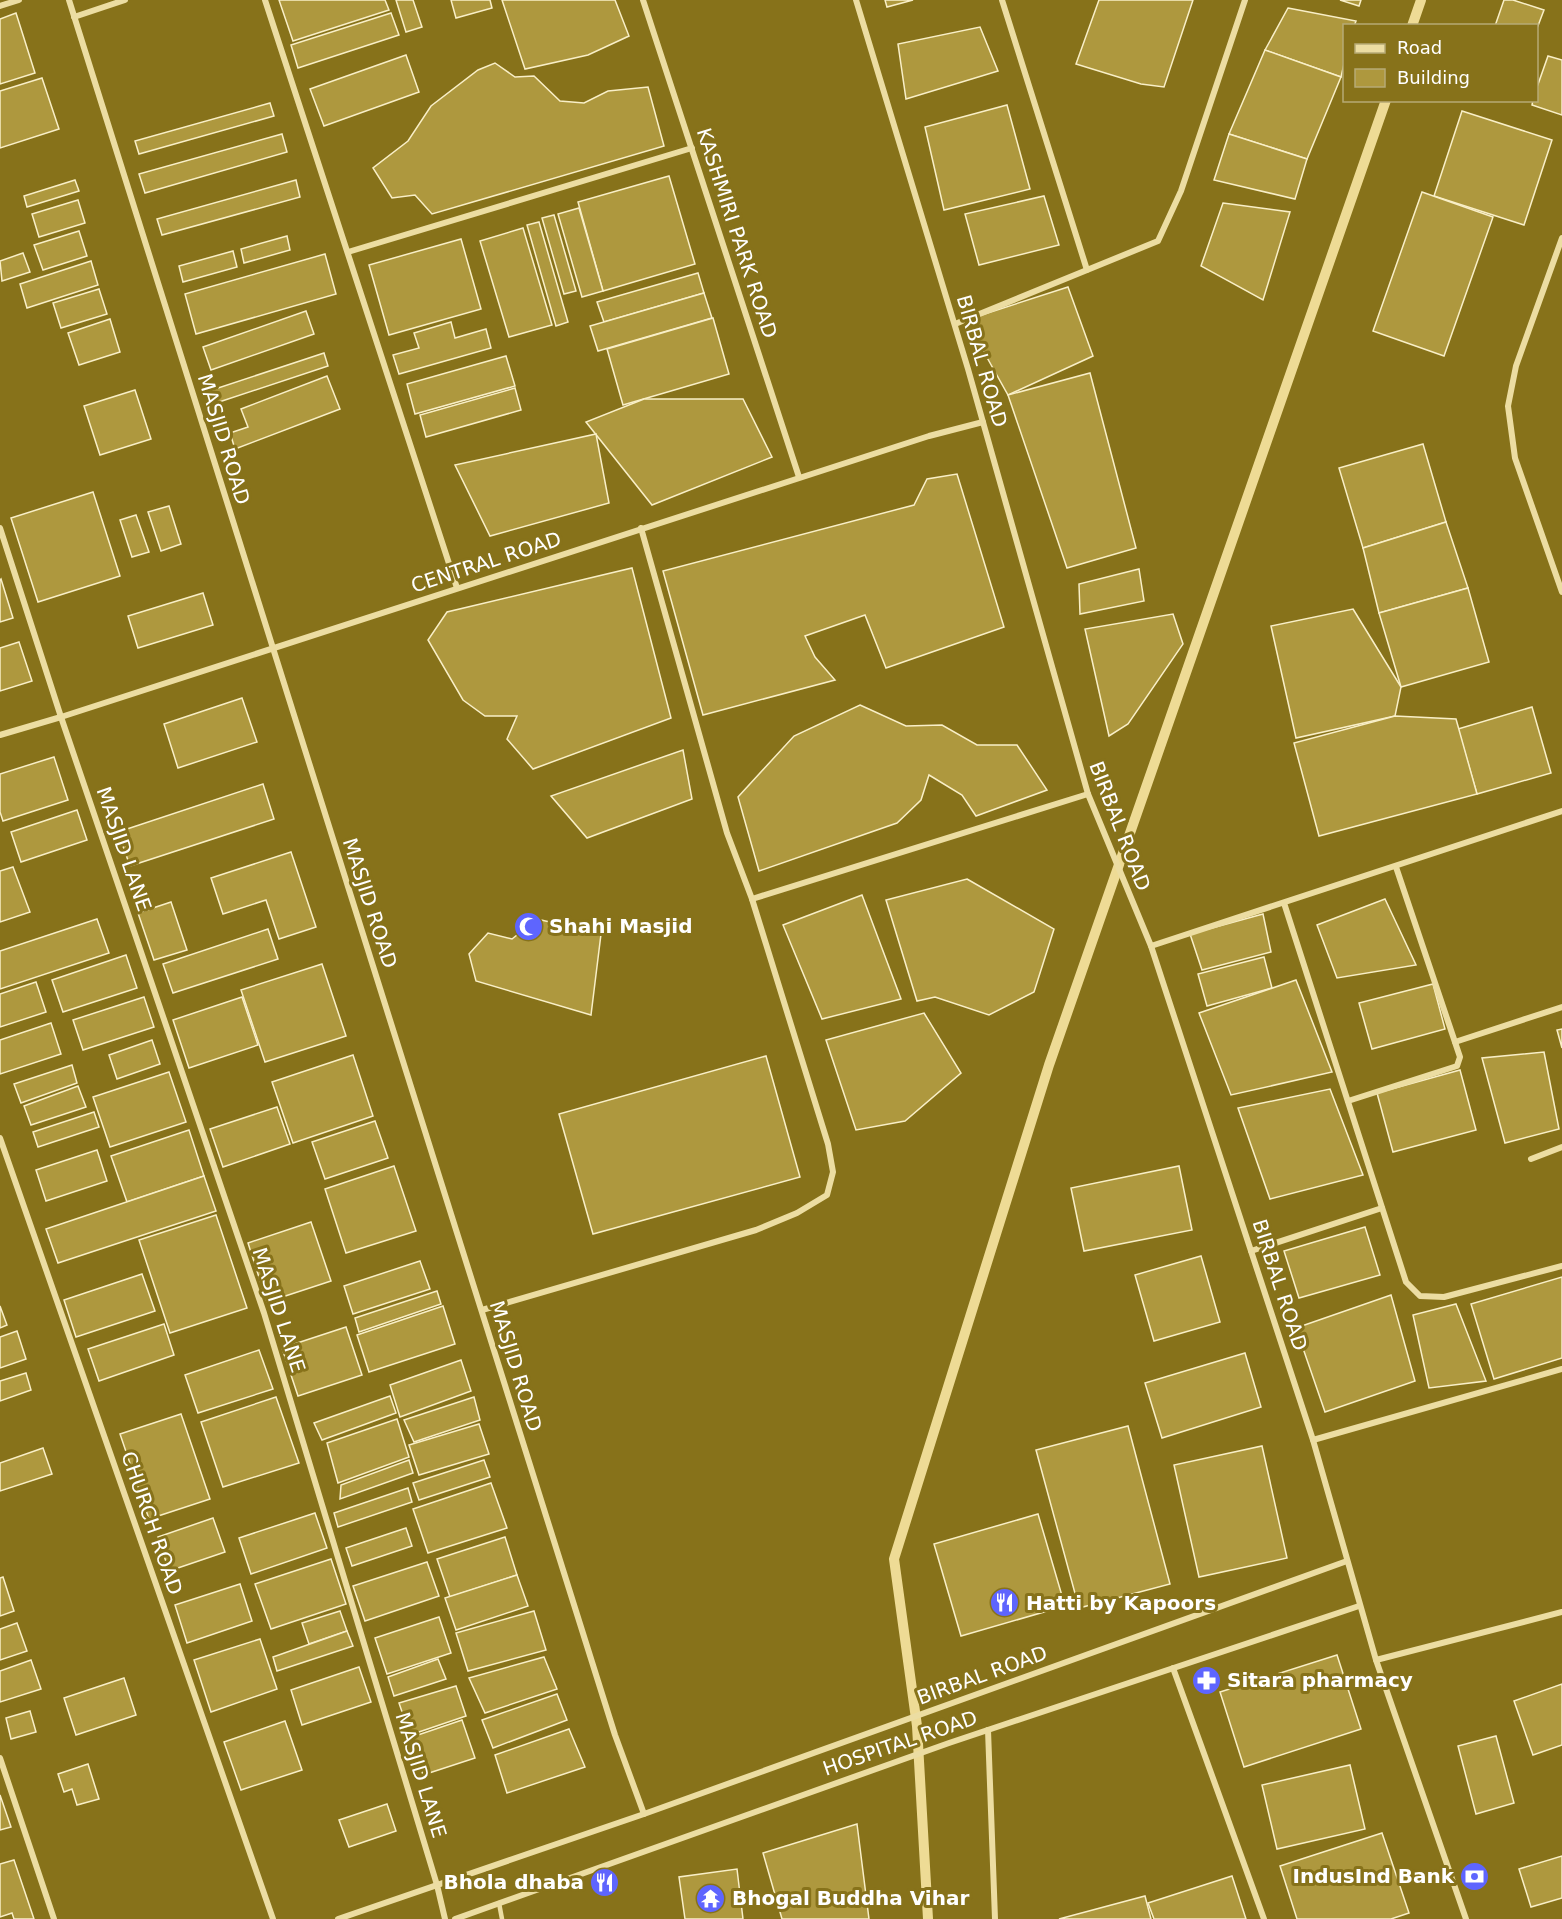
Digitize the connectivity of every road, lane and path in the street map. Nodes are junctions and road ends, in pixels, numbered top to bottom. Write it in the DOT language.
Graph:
graph roads {
  1 [pos="20,0"];
  2 [pos="69,0"];
  3 [pos="125,0"];
  4 [pos="265,0"];
  5 [pos="643,0"];
  6 [pos="856,0"];
  7 [pos="1002,0"];
  8 [pos="1245,0"];
  9 [pos="0,6"];
  10 [pos="74,17"];
  11 [pos="692,148"];
  12 [pos="1562,238"];
  13 [pos="348,252"];
  14 [pos="1087,270"];
  15 [pos="955,324"];
  16 [pos="983,422"];
  17 [pos="799,477"];
  18 [pos="0,528"];
  19 [pos="641,528"];
  20 [pos="457,588"];
  21 [pos="1562,592"];
  22 [pos="273,648"];
  23 [pos="61,717"];
  24 [pos="0,735"];
  25 [pos="1088,794"];
  26 [pos="1562,811"];
  27 [pos="1396,867"];
  28 [pos="752,899"];
  29 [pos="1284,903"];
  30 [pos="1151,946"];
  31 [pos="1562,1007"];
  32 [pos="1455,1042"];
  33 [pos="1348,1101"];
  34 [pos="0,1138"];
  35 [pos="1562,1147"];
  36 [pos="1531,1159"];
  37 [pos="1382,1208"];
  38 [pos="1251,1251"];
  39 [pos="1562,1266"];
  40 [pos="482,1310"];
  41 [pos="1562,1369"];
  42 [pos="1313,1440"];
  43 [pos="1347,1561"];
  44 [pos="1359,1606"];
  45 [pos="1562,1612"];
  46 [pos="1376,1660"];
  47 [pos="1173,1668"];
  48 [pos="988,1730"];
  49 [pos="0,1758"];
  50 [pos="644,1814"];
  51 [pos="437,1885"];
  52 [pos="499,1903"];
  53 [pos="54,1919"];
  54 [pos="273,1919"];
  55 [pos="338,1919"];
  56 [pos="445,1919"];
  57 [pos="455,1919"];
  58 [pos="502,1919"];
  59 [pos="995,1919"];
  60 [pos="1264,1919"];
  61 [pos="1466,1919"];
  1 -- 9 [label="street"];
  2 -- 10 [label="street, MASJID ROAD"];
  3 -- 10 [label="street"];
  4 -- 13 [label="street"];
  5 -- 11 [label="street, KASHMIRI PARK ROAD"];
  6 -- 15 [label="street, BIRBAL ROAD"];
  7 -- 14 [label="street"];
  8 -- 14 [label="street"];
  10 -- 22 [label="street, MASJID ROAD"];
  11 -- 13 [label="street"];
  11 -- 17 [label="street, KASHMIRI PARK ROAD"];
  12 -- 21 [label="street"];
  13 -- 20 [label="street"];
  14 -- 15 [label="street"];
  15 -- 16 [label="street, BIRBAL ROAD"];
  16 -- 17 [label="street, CENTRAL ROAD"];
  16 -- 25 [label="street, BIRBAL ROAD"];
  17 -- 19 [label="street, CENTRAL ROAD"];
  18 -- 23 [label="street, MASJID LANE"];
  19 -- 20 [label="street, CENTRAL ROAD"];
  19 -- 28 [label="street"];
  20 -- 22 [label="street, CENTRAL ROAD"];
  22 -- 23 [label="street, CENTRAL ROAD"];
  22 -- 40 [label="street, MASJID ROAD"];
  23 -- 24 [label="street, CENTRAL ROAD"];
  23 -- 51 [label="street, MASJID LANE"];
  25 -- 28 [label="street"];
  25 -- 30 [label="street, BIRBAL ROAD"];
  26 -- 27 [label="street"];
  27 -- 29 [label="street"];
  27 -- 32 [label="street"];
  28 -- 40 [label="street"];
  29 -- 30 [label="street"];
  29 -- 33 [label="street"];
  30 -- 38 [label="street, BIRBAL ROAD"];
  31 -- 32 [label="street"];
  32 -- 33 [label="street"];
  33 -- 37 [label="street"];
  34 -- 54 [label="street, CHURCH ROAD"];
  35 -- 36 [label="street"];
  37 -- 38 [label="street"];
  37 -- 39 [label="street"];
  38 -- 42 [label="street, BIRBAL ROAD"];
  40 -- 50 [label="street, MASJID ROAD"];
  41 -- 42 [label="street"];
  42 -- 43 [label="street, BIRBAL ROAD"];
  43 -- 44 [label="street"];
  43 -- 50 [label="street, BIRBAL ROAD"];
  44 -- 46 [label="street"];
  44 -- 47 [label="street, HOSPITAL ROAD"];
  45 -- 46 [label="street"];
  46 -- 61 [label="street"];
  47 -- 48 [label="street, HOSPITAL ROAD"];
  47 -- 60 [label="street"];
  48 -- 52 [label="street, HOSPITAL ROAD"];
  48 -- 59 [label="street"];
  49 -- 53 [label="street"];
  50 -- 51 [label="street, BIRBAL ROAD"];
  51 -- 55 [label="street, BIRBAL ROAD"];
  51 -- 56 [label="street, MASJID LANE"];
  52 -- 57 [label="street, HOSPITAL ROAD"];
  52 -- 58 [label="lane"];
}
